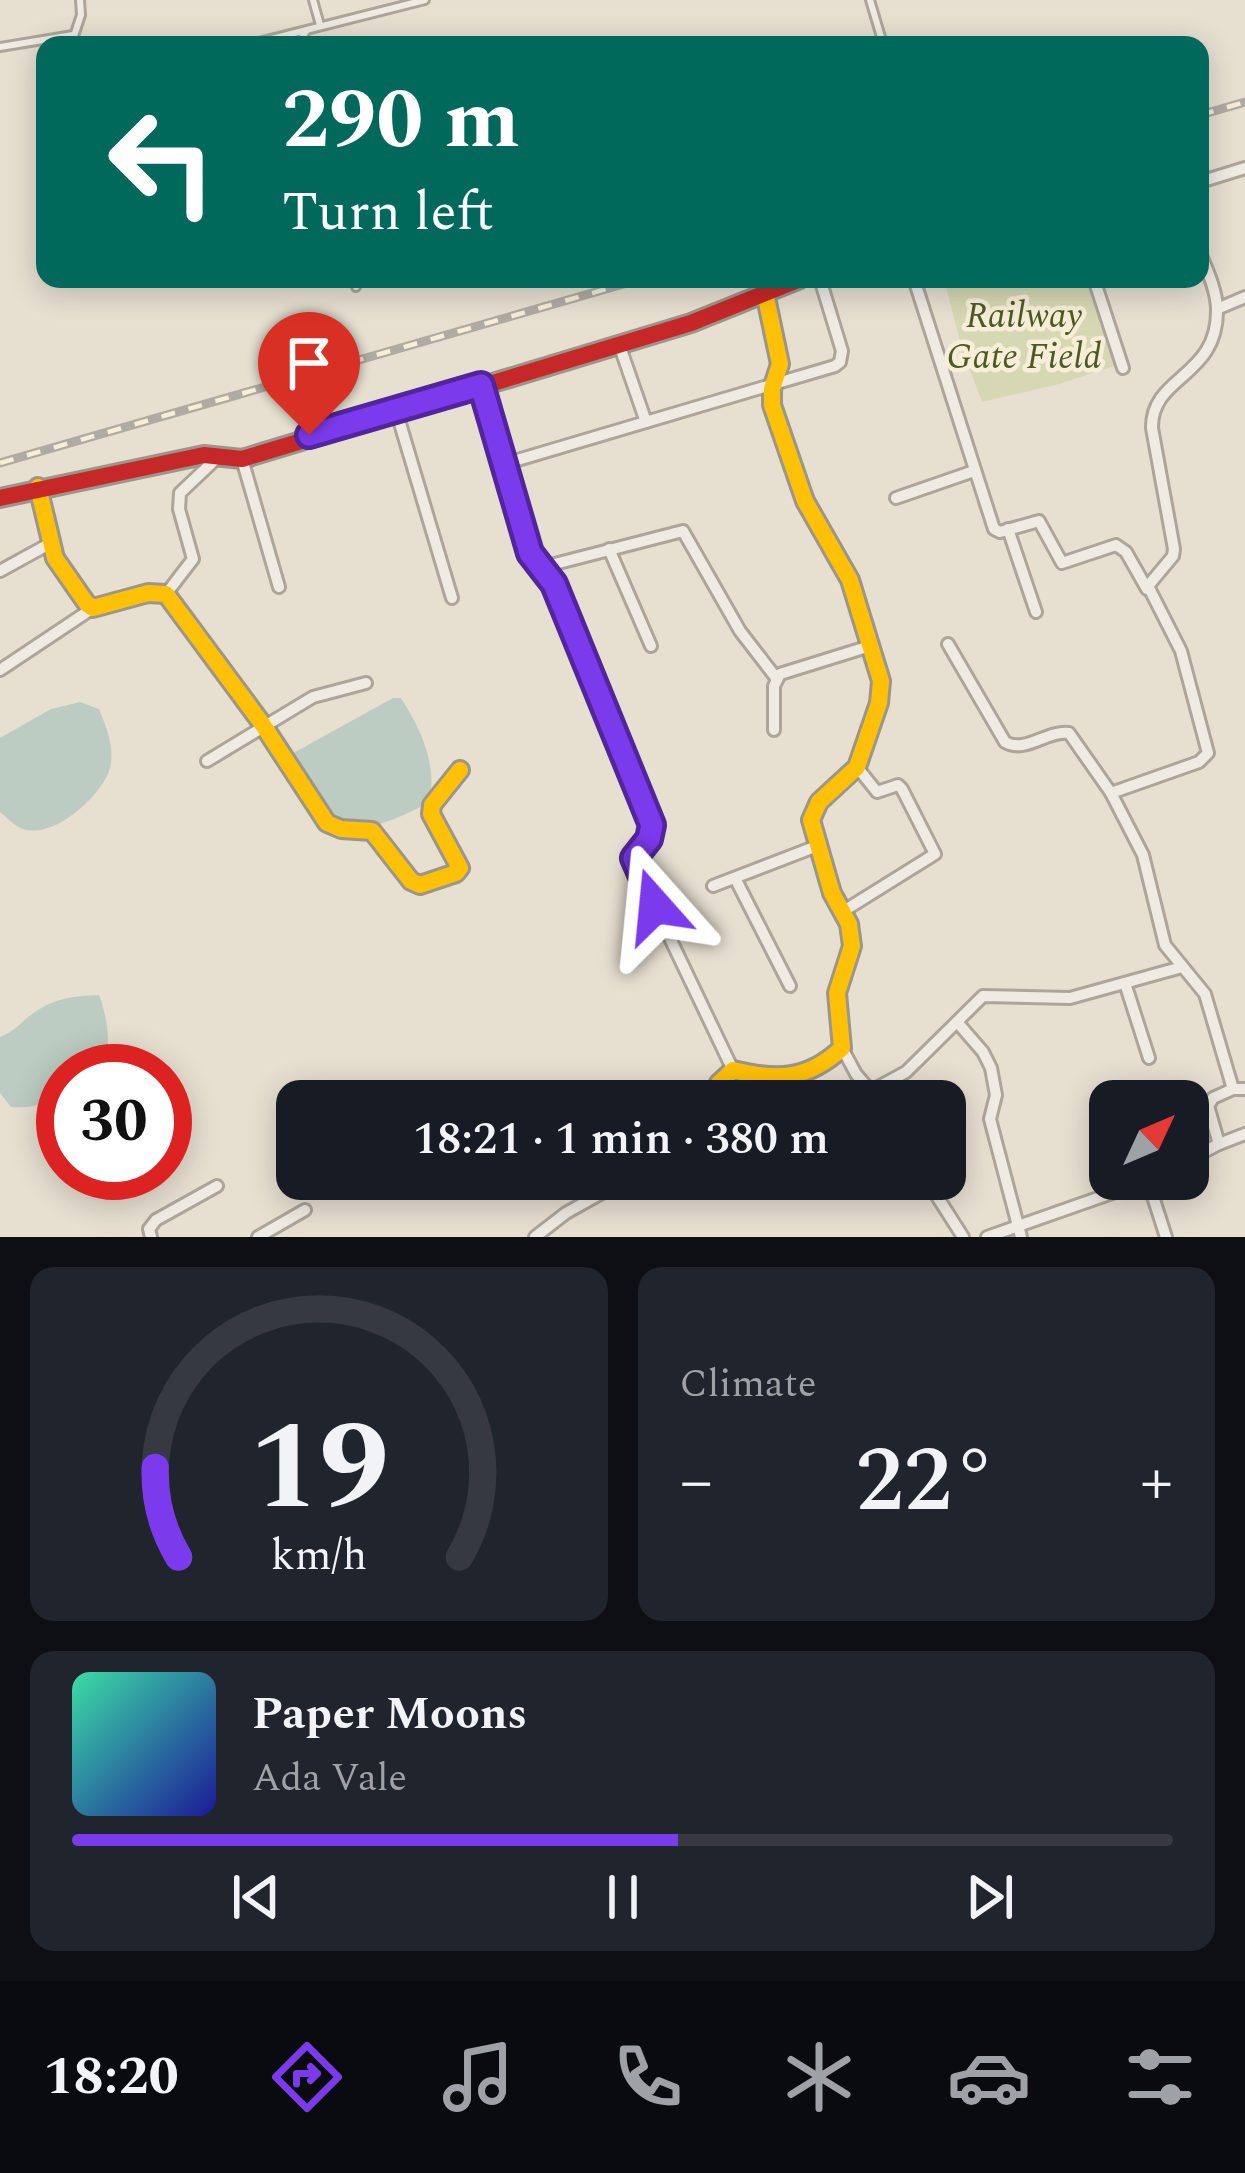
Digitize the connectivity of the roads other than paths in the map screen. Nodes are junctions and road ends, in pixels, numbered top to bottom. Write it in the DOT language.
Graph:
graph roads {
  1 [pos="81,0"];
  2 [pos="313,0"];
  3 [pos="425,0"];
  4 [pos="870,0"];
  5 [pos="320,25"];
  6 [pos="308,28"];
  7 [pos="73,35"];
  8 [pos="66,36"];
  9 [pos="279,36"];
  10 [pos="303,36"];
  11 [pos="881,36"];
  12 [pos="36,40"];
  13 [pos="0,45"];
  14 [pos="1245,168"];
  15 [pos="1209,179"];
  16 [pos="1209,283"];
  17 [pos="778,288"];
  18 [pos="823,288"];
  19 [pos="917,288"];
  20 [pos="1097,288"];
  21 [pos="765,293"];
  22 [pos="1245,297"];
  23 [pos="1217,309"];
  24 [pos="619,344"];
  25 [pos="1123,368"];
  26 [pos="481,385"];
  27 [pos="774,385"];
  28 [pos="396,410"];
  29 [pos="646,422"];
  30 [pos="219,456"];
  31 [pos="242,459"];
  32 [pos="504,464"];
  33 [pos="974,471"];
  34 [pos="38,487"];
  35 [pos="0,498"];
  36 [pos="896,498"];
  37 [pos="1008,529"];
  38 [pos="51,543"];
  39 [pos="609,549"];
  40 [pos="543,567"];
  41 [pos="0,571"];
  42 [pos="279,587"];
  43 [pos="1148,592"];
  44 [pos="166,594"];
  45 [pos="452,598"];
  46 [pos="93,608"];
  47 [pos="1036,612"];
  48 [pos="948,644"];
  49 [pos="651,646"];
  50 [pos="870,646"];
  51 [pos="0,670"];
  52 [pos="777,679"];
  53 [pos="366,683"];
  54 [pos="263,725"];
  55 [pos="774,730"];
  56 [pos="207,761"];
  57 [pos="857,767"];
  58 [pos="460,770"];
  59 [pos="1111,793"];
  60 [pos="817,846"];
  61 [pos="735,878"];
  62 [pos="713,886"];
  63 [pos="842,912"];
  64 [pos="1182,967"];
  65 [pos="1125,983"];
  66 [pos="790,986"];
  67 [pos="956,1022"];
  68 [pos="842,1048"];
  69 [pos="1149,1058"];
  70 [pos="733,1070"];
  71 [pos="722,1080"];
  72 [pos="864,1080"];
  73 [pos="896,1080"];
  74 [pos="1239,1089"];
  75 [pos="1245,1134"];
  76 [pos="1219,1144"];
  77 [pos="1209,1149"];
  78 [pos="217,1186"];
  79 [pos="589,1200"];
  80 [pos="939,1200"];
  81 [pos="1098,1200"];
  82 [pos="1156,1200"];
  83 [pos="305,1210"];
  84 [pos="1018,1231"];
  85 [pos="538,1236"];
  86 [pos="151,1237"];
  87 [pos="258,1237"];
  88 [pos="961,1237"];
  89 [pos="987,1237"];
  90 [pos="1166,1237"];
  1 -- 7 [label="lane"];
  2 -- 5 [label="lane"];
  3 -- 5 [label="lane"];
  4 -- 11 [label="lane"];
  5 -- 6 [label="lane"];
  6 -- 9 [label="lane"];
  6 -- 10 [label="lane"];
  7 -- 8 [label="lane"];
  12 -- 13 [label="lane"];
  14 -- 15 [label="street"];
  16 -- 23 [label="street"];
  17 -- 21 [label="street"];
  18 -- 27 [label="street"];
  19 -- 33 [label="street"];
  20 -- 25 [label="street"];
  21 -- 24 [label="street"];
  21 -- 27 [label="street"];
  22 -- 23 [label="street"];
  23 -- 43 [label="street"];
  24 -- 26 [label="street"];
  24 -- 29 [label="street"];
  26 -- 28 [label="street"];
  26 -- 32 [label="street"];
  27 -- 29 [label="street"];
  27 -- 50 [label="street"];
  28 -- 31 [label="street"];
  28 -- 45 [label="street"];
  29 -- 32 [label="street"];
  30 -- 31 [label="street"];
  30 -- 34 [label="street"];
  30 -- 44 [label="street"];
  31 -- 42 [label="street"];
  32 -- 40 [label="street"];
  33 -- 36 [label="street"];
  33 -- 37 [label="street"];
  34 -- 35 [label="street"];
  34 -- 38 [label="street"];
  37 -- 43 [label="street"];
  37 -- 47 [label="street"];
  38 -- 41 [label="street"];
  38 -- 46 [label="street"];
  39 -- 40 [label="street"];
  39 -- 49 [label="street"];
  39 -- 52 [label="street"];
  40 -- 70 [label="street"];
  43 -- 59 [label="street"];
  44 -- 46 [label="street"];
  44 -- 54 [label="street"];
  46 -- 51 [label="street"];
  48 -- 59 [label="street"];
  50 -- 52 [label="street"];
  50 -- 57 [label="street"];
  52 -- 55 [label="street"];
  53 -- 54 [label="street"];
  54 -- 56 [label="street"];
  54 -- 58 [label="street"];
  57 -- 60 [label="street"];
  57 -- 63 [label="street"];
  59 -- 64 [label="street"];
  60 -- 61 [label="street"];
  60 -- 63 [label="street"];
  61 -- 62 [label="street"];
  61 -- 66 [label="street"];
  63 -- 68 [label="street"];
  64 -- 65 [label="street"];
  64 -- 74 [label="street"];
  65 -- 67 [label="street"];
  65 -- 69 [label="street"];
  67 -- 73 [label="street"];
  67 -- 84 [label="street"];
  68 -- 70 [label="street"];
  68 -- 72 [label="street"];
  70 -- 71 [label="street"];
  74 -- 76 [label="street"];
  75 -- 76 [label="street"];
  76 -- 77 [label="street"];
  78 -- 86 [label="street"];
  79 -- 85 [label="street"];
  80 -- 88 [label="street"];
  81 -- 84 [label="street"];
  82 -- 90 [label="street"];
  83 -- 87 [label="street"];
  84 -- 89 [label="street"];
}
